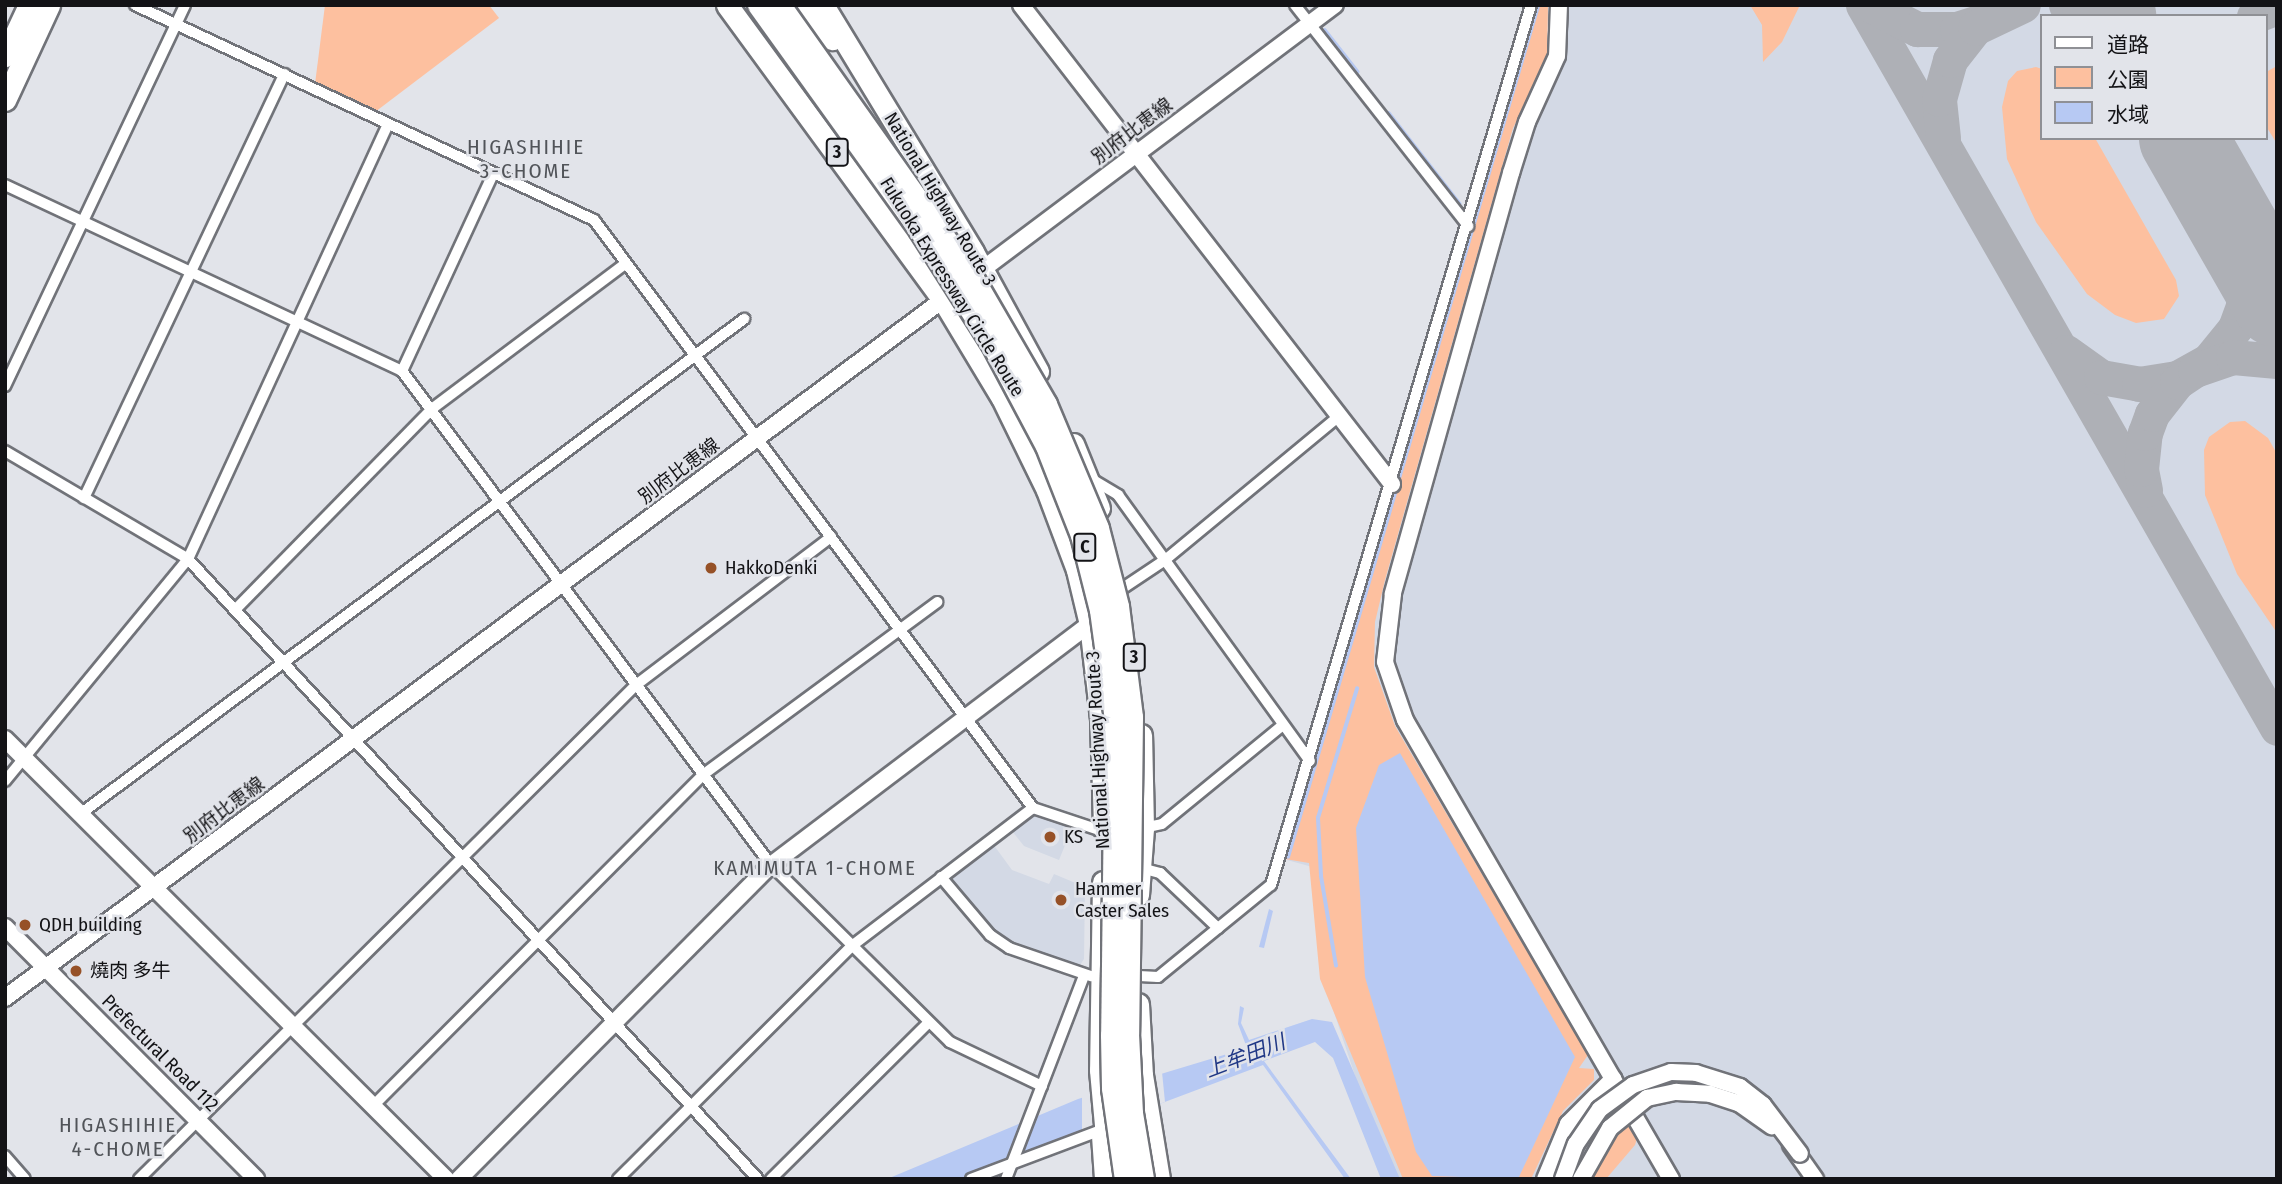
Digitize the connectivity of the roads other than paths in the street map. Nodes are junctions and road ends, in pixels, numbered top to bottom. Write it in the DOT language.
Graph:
graph roads {
  1 [pos="29,5"];
  2 [pos="49,5"];
  3 [pos="135,5"];
  4 [pos="185,5"];
  5 [pos="727,5"];
  6 [pos="748,5"];
  7 [pos="758,5"];
  8 [pos="780,5"];
  9 [pos="1021,5"];
  10 [pos="1295,5"];
  11 [pos="1335,5"];
  12 [pos="1531,5"];
  13 [pos="1559,5"];
  14 [pos="812,9"];
  15 [pos="176,23"];
  16 [pos="1310,24"];
  17 [pos="5,56"];
  18 [pos="284,74"];
  19 [pos="5,100"];
  20 [pos="388,125"];
  21 [pos="1135,155"];
  22 [pos="493,174"];
  23 [pos="5,185"];
  24 [pos="870,196"];
  25 [pos="83,222"];
  26 [pos="1468,226"];
  27 [pos="625,264"];
  28 [pos="982,269"];
  29 [pos="189,272"];
  30 [pos="943,300"];
  31 [pos="744,319"];
  32 [pos="297,322"];
  33 [pos="694,353"];
  34 [pos="402,372"];
  35 [pos="5,386"];
  36 [pos="433,408"];
  37 [pos="1340,415"];
  38 [pos="758,438"];
  39 [pos="5,451"];
  40 [pos="1088,478"];
  41 [pos="1392,484"];
  42 [pos="84,498"];
  43 [pos="500,498"];
  44 [pos="831,537"];
  45 [pos="188,559"];
  46 [pos="1165,560"];
  47 [pos="564,583"];
  48 [pos="1123,588"];
  49 [pos="937,602"];
  50 [pos="235,610"];
  51 [pos="1090,624"];
  52 [pos="900,629"];
  53 [pos="283,662"];
  54 [pos="636,685"];
  55 [pos="967,719"];
  56 [pos="1283,725"];
  57 [pos="5,739"];
  58 [pos="353,739"];
  59 [pos="26,759"];
  60 [pos="1310,761"];
  61 [pos="704,775"];
  62 [pos="5,781"];
  63 [pos="1033,808"];
  64 [pos="79,815"];
  65 [pos="1143,828"];
  66 [pos="1104,832"];
  67 [pos="459,857"];
  68 [pos="771,865"];
  69 [pos="1141,868"];
  70 [pos="942,877"];
  71 [pos="153,889"];
  72 [pos="5,927"];
  73 [pos="1219,928"];
  74 [pos="538,941"];
  75 [pos="853,945"];
  76 [pos="46,969"];
  77 [pos="1092,976"];
  78 [pos="1139,976"];
  79 [pos="5,998"];
  80 [pos="928,1023"];
  81 [pos="613,1024"];
  82 [pos="292,1026"];
  83 [pos="1613,1079"];
  84 [pos="1042,1086"];
  85 [pos="373,1106"];
  86 [pos="690,1107"];
  87 [pos="198,1120"];
  88 [pos="1101,1127"];
  89 [pos="1800,1154"];
  90 [pos="5,1156"];
  91 [pos="1012,1163"];
  92 [pos="25,1179"];
  93 [pos="139,1179"];
  94 [pos="256,1179"];
  95 [pos="446,1179"];
  96 [pos="459,1179"];
  97 [pos="618,1179"];
  98 [pos="758,1179"];
  99 [pos="772,1179"];
  100 [pos="971,1179"];
  101 [pos="1006,1179"];
  102 [pos="1103,1179"];
  103 [pos="1116,1179"];
  104 [pos="1125,1179"];
  105 [pos="1143,1179"];
  106 [pos="1159,1179"];
  107 [pos="1545,1179"];
  108 [pos="1563,1179"];
  109 [pos="1581,1179"];
  110 [pos="1671,1179"];
  111 [pos="1815,1179"];
  1 -- 17 [label="highway"];
  2 -- 19 [label="highway"];
  3 -- 15 [label="street"];
  4 -- 15 [label="street"];
  5 -- 24 [label="highway, National Highway Route 3 / 3"];
  6 -- 24 [label="highway"];
  7 -- 104 [label="highway, Fukuoka Expressway Circle Route / C, bridge"];
  8 -- 105 [label="highway, Fukuoka Expressway Circle Route / C, bridge"];
  9 -- 21 [label="street"];
  10 -- 16 [label="street"];
  11 -- 16 [label="street, 別府比恵線"];
  12 -- 26 [label="street"];
  13 -- 83 [label="street"];
  14 -- 28 [label="highway, National Highway Route 3 / 3"];
  15 -- 18 [label="street"];
  15 -- 25 [label="street"];
  16 -- 21 [label="street, 別府比恵線"];
  16 -- 26 [label="street"];
  18 -- 20 [label="street"];
  18 -- 29 [label="street"];
  20 -- 22 [label="street"];
  20 -- 32 [label="street"];
  21 -- 28 [label="street, 別府比恵線"];
  21 -- 37 [label="street"];
  22 -- 27 [label="street"];
  22 -- 34 [label="street"];
  23 -- 25 [label="street"];
  24 -- 30 [label="highway, National Highway Route 3 / 3"];
  25 -- 29 [label="street"];
  25 -- 35 [label="street"];
  26 -- 41 [label="street"];
  27 -- 33 [label="street"];
  27 -- 36 [label="street"];
  28 -- 30 [label="street, 別府比恵線"];
  28 -- 40 [label="highway, National Highway Route 3 / 3"];
  29 -- 32 [label="street"];
  29 -- 42 [label="street"];
  30 -- 38 [label="street, 別府比恵線"];
  30 -- 51 [label="highway, National Highway Route 3 / 3"];
  31 -- 33 [label="street"];
  32 -- 34 [label="street"];
  32 -- 45 [label="street"];
  33 -- 38 [label="street"];
  33 -- 43 [label="street"];
  34 -- 36 [label="street"];
  36 -- 43 [label="street"];
  36 -- 50 [label="street"];
  37 -- 41 [label="street"];
  37 -- 46 [label="street"];
  38 -- 44 [label="street"];
  38 -- 47 [label="street, 別府比恵線"];
  39 -- 42 [label="street"];
  40 -- 46 [label="street"];
  40 -- 48 [label="highway, National Highway Route 3 / 3"];
  41 -- 60 [label="street"];
  42 -- 45 [label="street"];
  43 -- 47 [label="street"];
  43 -- 53 [label="street"];
  44 -- 52 [label="street"];
  44 -- 54 [label="street"];
  45 -- 50 [label="street"];
  45 -- 59 [label="street"];
  46 -- 48 [label="street"];
  46 -- 56 [label="street"];
  47 -- 54 [label="street"];
  47 -- 58 [label="street, 別府比恵線"];
  48 -- 65 [label="highway, National Highway Route 3 / 3"];
  49 -- 52 [label="street"];
  50 -- 53 [label="street"];
  51 -- 55 [label="street"];
  51 -- 66 [label="highway, National Highway Route 3 / 3"];
  52 -- 55 [label="street"];
  52 -- 61 [label="street"];
  53 -- 58 [label="street"];
  53 -- 64 [label="street"];
  54 -- 61 [label="street"];
  54 -- 67 [label="street"];
  55 -- 63 [label="street"];
  55 -- 68 [label="street"];
  56 -- 60 [label="street"];
  56 -- 65 [label="street"];
  57 -- 59 [label="street"];
  58 -- 67 [label="street"];
  58 -- 71 [label="street, 別府比恵線"];
  59 -- 62 [label="street"];
  59 -- 64 [label="street"];
  60 -- 73 [label="street"];
  61 -- 68 [label="street"];
  61 -- 74 [label="street"];
  63 -- 66 [label="street"];
  63 -- 70 [label="street"];
  64 -- 71 [label="street"];
  65 -- 69 [label="highway, National Highway Route 3 / 3"];
  66 -- 77 [label="highway, National Highway Route 3 / 3"];
  67 -- 74 [label="street"];
  67 -- 82 [label="street"];
  68 -- 75 [label="street"];
  68 -- 81 [label="street"];
  69 -- 73 [label="street"];
  69 -- 78 [label="highway, National Highway Route 3 / 3"];
  70 -- 75 [label="street"];
  70 -- 77 [label="street"];
  71 -- 76 [label="street, 別府比恵線"];
  71 -- 82 [label="street"];
  72 -- 76 [label="street, Prefectural Road 112"];
  73 -- 78 [label="street"];
  74 -- 81 [label="street"];
  74 -- 85 [label="street"];
  75 -- 80 [label="street"];
  75 -- 86 [label="street"];
  76 -- 79 [label="street, 別府比恵線"];
  76 -- 87 [label="street, Prefectural Road 112"];
  77 -- 84 [label="street"];
  77 -- 88 [label="highway, National Highway Route 3 / 3"];
  78 -- 106 [label="highway, National Highway Route 3 / 3"];
  80 -- 84 [label="street"];
  80 -- 99 [label="street"];
  81 -- 86 [label="street"];
  81 -- 96 [label="street"];
  82 -- 85 [label="street"];
  82 -- 87 [label="street"];
  83 -- 107 [label="street"];
  83 -- 110 [label="street"];
  84 -- 91 [label="street"];
  85 -- 95 [label="street"];
  86 -- 97 [label="street"];
  86 -- 98 [label="street"];
  87 -- 93 [label="street"];
  87 -- 94 [label="street, Prefectural Road 112"];
  88 -- 91 [label="street"];
  88 -- 102 [label="street"];
  88 -- 103 [label="highway, National Highway Route 3 / 3"];
  89 -- 108 [label="street, bridge"];
  89 -- 109 [label="street, bridge"];
  89 -- 111 [label="street"];
  90 -- 92 [label="street"];
  91 -- 100 [label="street"];
  91 -- 101 [label="street"];
}
